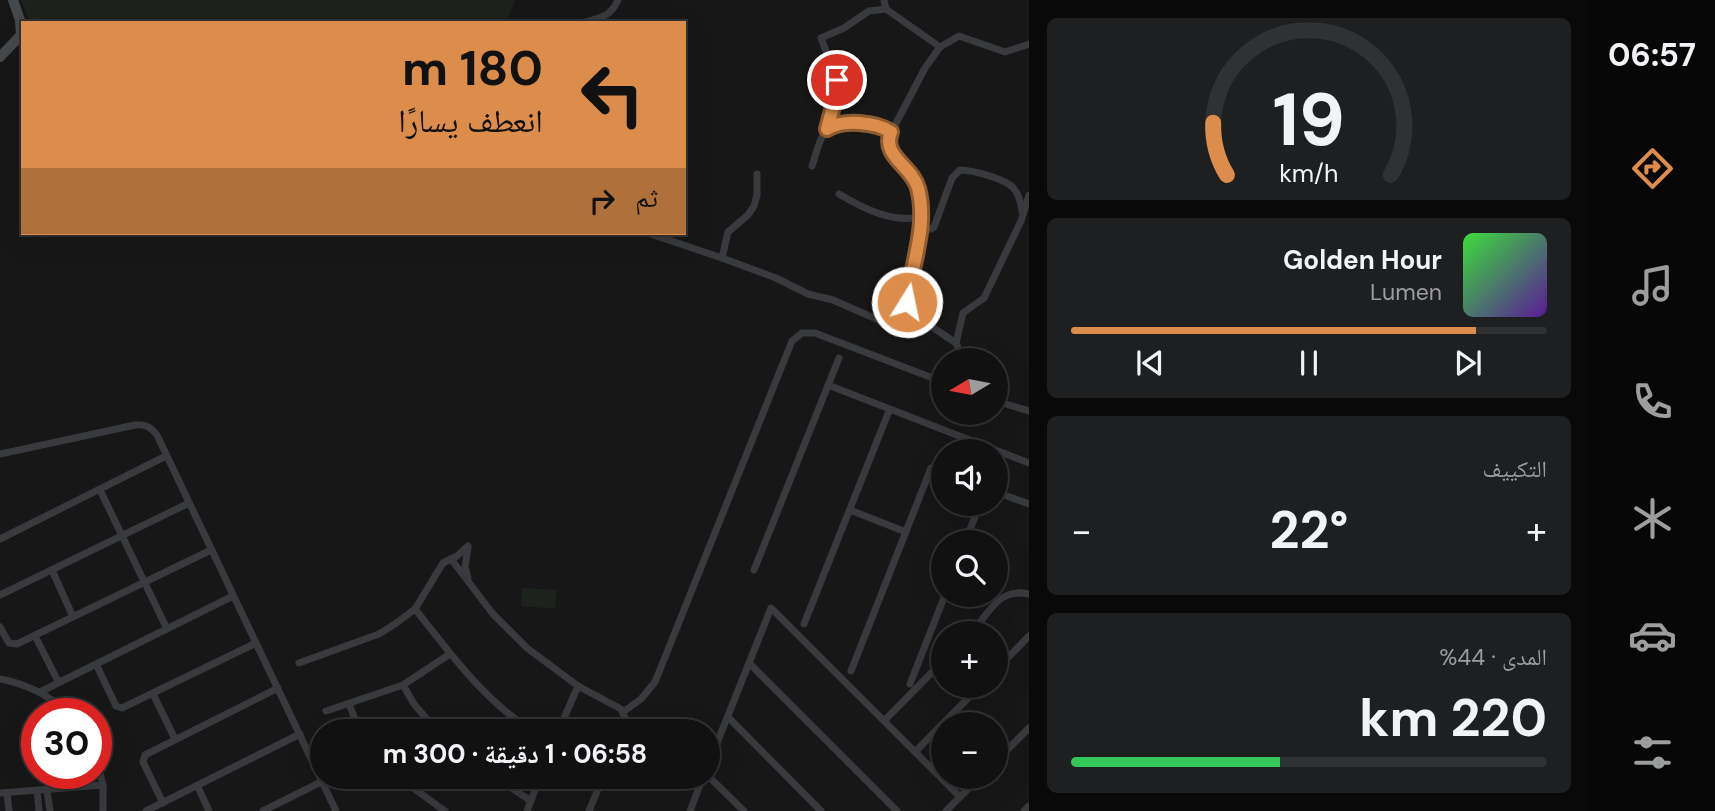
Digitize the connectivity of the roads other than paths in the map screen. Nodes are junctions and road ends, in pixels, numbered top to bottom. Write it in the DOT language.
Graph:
graph roads {
  1 [pos="13,0"];
  2 [pos="618,0"];
  3 [pos="884,0"];
  4 [pos="886,9"];
  5 [pos="587,21"];
  6 [pos="1029,44"];
  7 [pos="940,47"];
  8 [pos="0,57"];
  9 [pos="827,129"];
  10 [pos="891,132"];
  11 [pos="813,166"];
  12 [pos="757,174"];
  13 [pos="839,194"];
  14 [pos="1029,195"];
  15 [pos="1023,215"];
  16 [pos="921,217"];
  17 [pos="922,230"];
  18 [pos="654,235"];
  19 [pos="722,258"];
  20 [pos="904,322"];
  21 [pos="839,358"];
  22 [pos="931,377"];
  23 [pos="828,385"];
  24 [pos="1008,405"];
  25 [pos="889,411"];
  26 [pos="1029,411"];
  27 [pos="0,454"];
  28 [pos="166,456"];
  29 [pos="1029,463"];
  30 [pos="931,468"];
  31 [pos="100,489"];
  32 [pos="1008,496"];
  33 [pos="189,503"];
  34 [pos="1029,504"];
  35 [pos="850,510"];
  36 [pos="906,532"];
  37 [pos="122,535"];
  38 [pos="0,539"];
  39 [pos="211,550"];
  40 [pos="451,559"];
  41 [pos="52,570"];
  42 [pos="754,570"];
  43 [pos="144,583"];
  44 [pos="470,585"];
  45 [pos="1029,594"];
  46 [pos="0,595"];
  47 [pos="233,596"];
  48 [pos="940,607"];
  49 [pos="415,609"];
  50 [pos="73,617"];
  51 [pos="982,621"];
  52 [pos="804,624"];
  53 [pos="0,626"];
  54 [pos="167,629"];
  55 [pos="35,636"];
  56 [pos="1029,636"];
  57 [pos="256,643"];
  58 [pos="450,654"];
  59 [pos="1008,658"];
  60 [pos="299,663"];
  61 [pos="749,663"];
  62 [pos="96,664"];
  63 [pos="851,671"];
  64 [pos="931,673"];
  65 [pos="0,679"];
  66 [pos="58,681"];
  67 [pos="910,684"];
  68 [pos="403,685"];
  69 [pos="578,686"];
  70 [pos="278,688"];
  71 [pos="40,692"];
  72 [pos="153,694"];
  73 [pos="50,698"];
  74 [pos="968,698"];
  75 [pos="349,704"];
  76 [pos="326,711"];
  77 [pos="623,712"];
  78 [pos="728,718"];
  79 [pos="355,719"];
  80 [pos="427,719"];
  81 [pos="518,719"];
  82 [pos="564,719"];
  83 [pos="625,719"];
  84 [pos="885,720"];
  85 [pos="1029,728"];
  86 [pos="300,734"];
  87 [pos="720,737"];
  88 [pos="176,739"];
  89 [pos="1008,749"];
  90 [pos="916,751"];
  91 [pos="310,754"];
  92 [pos="198,787"];
  93 [pos="310,788"];
  94 [pos="47,789"];
  95 [pos="103,789"];
  96 [pos="326,789"];
  97 [pos="415,789"];
  98 [pos="513,789"];
  99 [pos="536,789"];
  100 [pos="598,789"];
  101 [pos="700,789"];
  102 [pos="719,789"];
  103 [pos="968,789"];
  104 [pos="37,790"];
  105 [pos="4,793"];
  106 [pos="960,797"];
  107 [pos="531,801"];
  108 [pos="163,803"];
  109 [pos="1029,806"];
  110 [pos="891,809"];
  111 [pos="9,811"];
  112 [pos="39,811"];
  113 [pos="50,811"];
  114 [pos="103,811"];
  115 [pos="146,811"];
  116 [pos="209,811"];
  117 [pos="263,811"];
  118 [pos="336,811"];
  119 [pos="445,811"];
  120 [pos="527,811"];
  121 [pos="589,811"];
  122 [pos="691,811"];
  123 [pos="744,811"];
  124 [pos="821,811"];
  125 [pos="946,811"];
  126 [pos="1024,811"];
  1 -- 8 [label="street"];
  2 -- 5 [label="street"];
  3 -- 4 [label="street"];
  4 -- 7 [label="street"];
  4 -- 9 [label="street"];
  6 -- 7 [label="street"];
  7 -- 10 [label="street"];
  9 -- 10 [label="street"];
  9 -- 11 [label="street"];
  10 -- 16 [label="street"];
  12 -- 19 [label="street"];
  13 -- 16 [label="street"];
  14 -- 15 [label="street"];
  15 -- 17 [label="street"];
  15 -- 20 [label="street"];
  16 -- 17 [label="street"];
  17 -- 20 [label="street"];
  18 -- 19 [label="street"];
  19 -- 20 [label="street"];
  21 -- 23 [label="street"];
  22 -- 77 [label="street"];
  23 -- 25 [label="street"];
  23 -- 42 [label="street"];
  24 -- 26 [label="street"];
  25 -- 29 [label="street"];
  25 -- 35 [label="street"];
  27 -- 28 [label="street"];
  28 -- 31 [label="street"];
  28 -- 33 [label="street"];
  30 -- 36 [label="street"];
  31 -- 37 [label="street"];
  31 -- 38 [label="street"];
  32 -- 34 [label="street"];
  33 -- 37 [label="street"];
  33 -- 39 [label="street"];
  35 -- 36 [label="street"];
  35 -- 52 [label="street"];
  36 -- 63 [label="street"];
  37 -- 41 [label="street"];
  37 -- 43 [label="street"];
  39 -- 43 [label="street"];
  39 -- 47 [label="street"];
  40 -- 44 [label="street"];
  40 -- 44 [label="street"];
  40 -- 49 [label="street"];
  41 -- 46 [label="street"];
  41 -- 50 [label="street"];
  43 -- 50 [label="street"];
  43 -- 54 [label="street"];
  44 -- 69 [label="street"];
  45 -- 51 [label="street"];
  47 -- 54 [label="street"];
  47 -- 57 [label="street"];
  48 -- 67 [label="street"];
  49 -- 58 [label="street"];
  49 -- 60 [label="street"];
  50 -- 55 [label="street"];
  53 -- 55 [label="street"];
  54 -- 62 [label="street"];
  55 -- 66 [label="street"];
  56 -- 59 [label="street"];
  57 -- 70 [label="street"];
  57 -- 72 [label="street"];
  58 -- 68 [label="street"];
  58 -- 81 [label="street"];
  61 -- 78 [label="street"];
  61 -- 84 [label="street"];
  61 -- 110 [label="street"];
  62 -- 66 [label="street"];
  62 -- 72 [label="street"];
  64 -- 84 [label="street"];
  65 -- 71 [label="street"];
  66 -- 71 [label="street"];
  68 -- 75 [label="street"];
  68 -- 80 [label="street"];
  69 -- 77 [label="street"];
  69 -- 82 [label="street"];
  70 -- 86 [label="street"];
  70 -- 88 [label="street"];
  71 -- 73 [label="street"];
  72 -- 88 [label="street"];
  74 -- 90 [label="street"];
  75 -- 76 [label="street"];
  75 -- 79 [label="street"];
  77 -- 83 [label="street"];
  78 -- 87 [label="street"];
  78 -- 124 [label="street"];
  84 -- 90 [label="street"];
  85 -- 89 [label="street"];
  86 -- 91 [label="street"];
  86 -- 92 [label="street"];
  88 -- 108 [label="street"];
  90 -- 106 [label="street"];
  92 -- 108 [label="street"];
  92 -- 116 [label="street"];
  93 -- 117 [label="street"];
  94 -- 104 [label="street"];
  94 -- 113 [label="street"];
  95 -- 114 [label="street"];
  96 -- 118 [label="street"];
  97 -- 119 [label="street"];
  98 -- 107 [label="street"];
  99 -- 107 [label="street"];
  100 -- 121 [label="street"];
  101 -- 122 [label="street"];
  102 -- 123 [label="street"];
  103 -- 106 [label="street"];
  104 -- 105 [label="street"];
  104 -- 112 [label="street"];
  105 -- 111 [label="street"];
  106 -- 125 [label="street"];
  107 -- 120 [label="street"];
  108 -- 115 [label="street"];
  109 -- 126 [label="street"];
}
